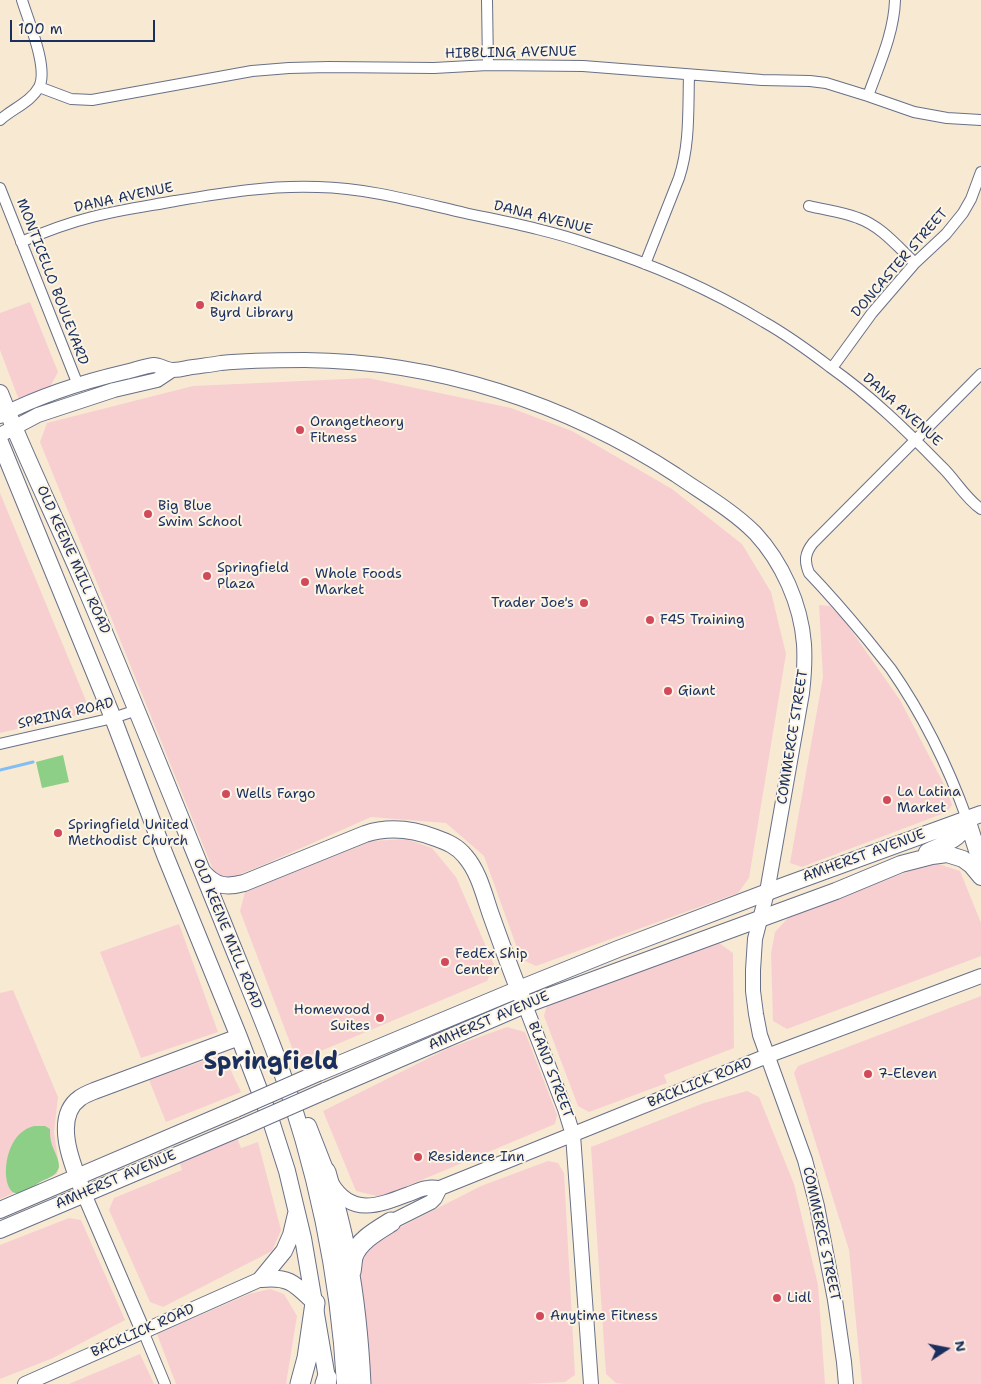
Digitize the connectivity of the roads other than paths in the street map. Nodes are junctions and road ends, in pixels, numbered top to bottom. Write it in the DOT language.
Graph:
graph roads {
  1 [pos="22,0"];
  2 [pos="486,0"];
  3 [pos="895,0"];
  4 [pos="488,65"];
  5 [pos="690,75"];
  6 [pos="40,87"];
  7 [pos="868,96"];
  8 [pos="0,120"];
  9 [pos="981,120"];
  10 [pos="981,172"];
  11 [pos="0,188"];
  12 [pos="809,206"];
  13 [pos="21,242"];
  14 [pos="915,263"];
  15 [pos="645,264"];
  16 [pos="832,368"];
  17 [pos="172,370"];
  18 [pos="981,374"];
  19 [pos="78,385"];
  20 [pos="0,392"];
  21 [pos="4,414"];
  22 [pos="7,431"];
  23 [pos="916,440"];
  24 [pos="0,442"];
  25 [pos="981,508"];
  26 [pos="137,710"];
  27 [pos="113,718"];
  28 [pos="0,744"];
  29 [pos="974,816"];
  30 [pos="981,833"];
  31 [pos="980,860"];
  32 [pos="901,864"];
  33 [pos="201,870"];
  34 [pos="981,877"];
  35 [pos="244,883"];
  36 [pos="767,892"];
  37 [pos="761,918"];
  38 [pos="226,931"];
  39 [pos="981,971"];
  40 [pos="981,976"];
  41 [pos="963,983"];
  42 [pos="519,989"];
  43 [pos="525,1005"];
  44 [pos="239,1037"];
  45 [pos="767,1056"];
  46 [pos="277,1058"];
  47 [pos="573,1135"];
  48 [pos="326,1172"];
  49 [pos="77,1177"];
  50 [pos="440,1188"];
  51 [pos="84,1194"];
  52 [pos="0,1210"];
  53 [pos="297,1210"];
  54 [pos="391,1222"];
  55 [pos="0,1230"];
  56 [pos="350,1276"];
  57 [pos="261,1279"];
  58 [pos="315,1303"];
  59 [pos="143,1331"];
  60 [pos="327,1382"];
  61 [pos="25,1384"];
  62 [pos="165,1384"];
  63 [pos="300,1384"];
  64 [pos="345,1384"];
  65 [pos="361,1384"];
  66 [pos="591,1384"];
  67 [pos="846,1384"];
  1 -- 6 [label="street"];
  2 -- 4 [label="street"];
  3 -- 7 [label="street"];
  4 -- 5 [label="street, HIBBLING AVENUE"];
  4 -- 6 [label="street, HIBBLING AVENUE"];
  5 -- 7 [label="street, HIBBLING AVENUE"];
  5 -- 15 [label="street"];
  6 -- 8 [label="street"];
  7 -- 9 [label="street, HIBBLING AVENUE"];
  10 -- 14 [label="street, DONCASTER STREET"];
  11 -- 13 [label="street, MONTICELLO BOULEVARD"];
  12 -- 14 [label="street"];
  13 -- 15 [label="street, DANA AVENUE"];
  13 -- 19 [label="street, MONTICELLO BOULEVARD"];
  14 -- 16 [label="street, DONCASTER STREET"];
  15 -- 16 [label="street, DANA AVENUE"];
  16 -- 23 [label="street, DANA AVENUE"];
  17 -- 19 [label="main road, COMMERCE STREET"];
  17 -- 22 [label="main road, COMMERCE STREET"];
  17 -- 36 [label="main road, COMMERCE STREET"];
  18 -- 23 [label="street"];
  19 -- 21 [label="main road, COMMERCE STREET"];
  20 -- 21 [label="main road, OLD KEENE MILL ROAD"];
  21 -- 22 [label="main road, OLD KEENE MILL ROAD"];
  22 -- 26 [label="main road, OLD KEENE MILL ROAD"];
  23 -- 25 [label="street, DANA AVENUE"];
  23 -- 29 [label="street"];
  24 -- 27 [label="main road, OLD KEENE MILL ROAD"];
  26 -- 27 [label="street, SPRING ROAD"];
  26 -- 33 [label="main road, OLD KEENE MILL ROAD"];
  27 -- 28 [label="street, SPRING ROAD"];
  27 -- 44 [label="main road, OLD KEENE MILL ROAD"];
  29 -- 31 [label="main road"];
  29 -- 32 [label="main road"];
  29 -- 36 [label="main road, AMHERST AVENUE"];
  30 -- 31 [label="main road"];
  32 -- 34 [label="main road, AMHERST AVENUE"];
  32 -- 37 [label="main road, AMHERST AVENUE"];
  33 -- 35 [label="main road"];
  33 -- 38 [label="main road, OLD KEENE MILL ROAD"];
  35 -- 38 [label="main road"];
  35 -- 42 [label="main road, BLAND STREET"];
  36 -- 37 [label="main road, COMMERCE STREET"];
  36 -- 42 [label="main road, AMHERST AVENUE"];
  37 -- 43 [label="main road, AMHERST AVENUE"];
  37 -- 45 [label="main road, COMMERCE STREET"];
  38 -- 46 [label="main road, OLD KEENE MILL ROAD"];
  39 -- 41 [label="main road, BACKLICK ROAD"];
  40 -- 41 [label="main road, BACKLICK ROAD"];
  41 -- 45 [label="main road, BACKLICK ROAD"];
  42 -- 43 [label="main road, BLAND STREET"];
  42 -- 49 [label="main road, AMHERST AVENUE, bridge"];
  43 -- 47 [label="main road, BLAND STREET"];
  43 -- 51 [label="main road, AMHERST AVENUE, bridge"];
  44 -- 49 [label="main road"];
  44 -- 53 [label="main road, OLD KEENE MILL ROAD"];
  45 -- 47 [label="main road, BACKLICK ROAD"];
  45 -- 67 [label="main road, COMMERCE STREET"];
  46 -- 48 [label="main road"];
  46 -- 64 [label="main road, OLD KEENE MILL ROAD"];
  47 -- 50 [label="main road, BACKLICK ROAD"];
  47 -- 66 [label="main road, BLAND STREET"];
  48 -- 50 [label="main road, BACKLICK ROAD"];
  48 -- 56 [label="highway"];
  49 -- 51 [label="main road"];
  49 -- 52 [label="main road, AMHERST AVENUE"];
  50 -- 54 [label="main road, BACKLICK ROAD"];
  51 -- 55 [label="main road, AMHERST AVENUE"];
  51 -- 59 [label="main road"];
  53 -- 57 [label="main road"];
  53 -- 58 [label="main road, OLD KEENE MILL ROAD"];
  54 -- 56 [label="highway"];
  56 -- 65 [label="highway"];
  57 -- 58 [label="main road"];
  57 -- 59 [label="main road, BACKLICK ROAD"];
  58 -- 60 [label="main road, OLD KEENE MILL ROAD"];
  58 -- 63 [label="highway"];
  59 -- 61 [label="main road, BACKLICK ROAD"];
  59 -- 62 [label="street"];
}
